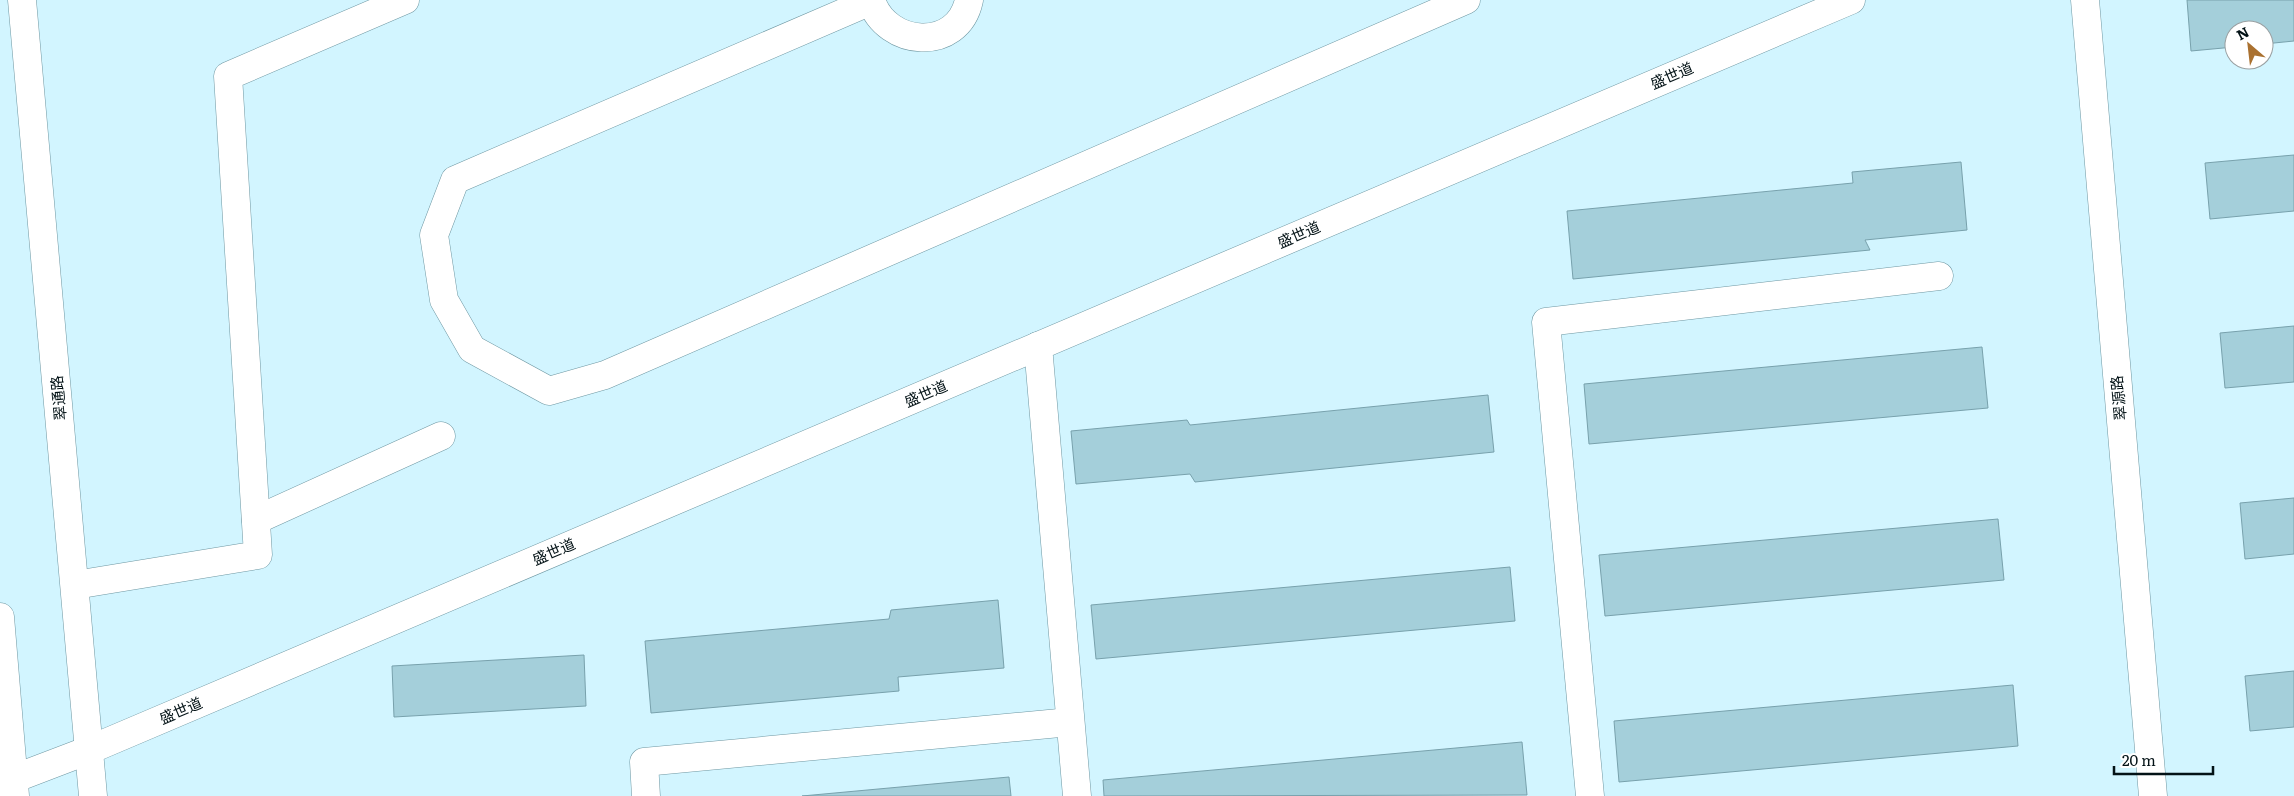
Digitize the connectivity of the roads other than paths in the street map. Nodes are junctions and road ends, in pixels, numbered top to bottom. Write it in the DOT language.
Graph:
graph roads {
  1 [pos="22,0"];
  2 [pos="405,0"];
  3 [pos="970,0"];
  4 [pos="1466,0"];
  5 [pos="1851,0"];
  6 [pos="2085,0"];
  7 [pos="871,1"];
  8 [pos="1939,276"];
  9 [pos="1038,346"];
  10 [pos="441,436"];
  11 [pos="256,520"];
  12 [pos="76,585"];
  13 [pos="0,617"];
  14 [pos="1070,722"];
  15 [pos="89,750"];
  16 [pos="10,786"];
  17 [pos="93,796"];
  18 [pos="646,796"];
  19 [pos="1077,796"];
  20 [pos="1590,796"];
  21 [pos="2154,796"];
  1 -- 12 [label="street, 翠通路"];
  2 -- 11 [label="street"];
  3 -- 7 [label="street"];
  4 -- 7 [label="street"];
  5 -- 9 [label="street, 盛世道"];
  6 -- 21 [label="street, 翠源路"];
  8 -- 20 [label="street"];
  9 -- 14 [label="street"];
  9 -- 15 [label="street, 盛世道"];
  10 -- 11 [label="street"];
  11 -- 12 [label="street"];
  12 -- 15 [label="street, 翠通路"];
  13 -- 16 [label="street"];
  14 -- 18 [label="street"];
  14 -- 19 [label="street"];
  15 -- 16 [label="street, 盛世道"];
  15 -- 17 [label="street, 翠通路"];
}
